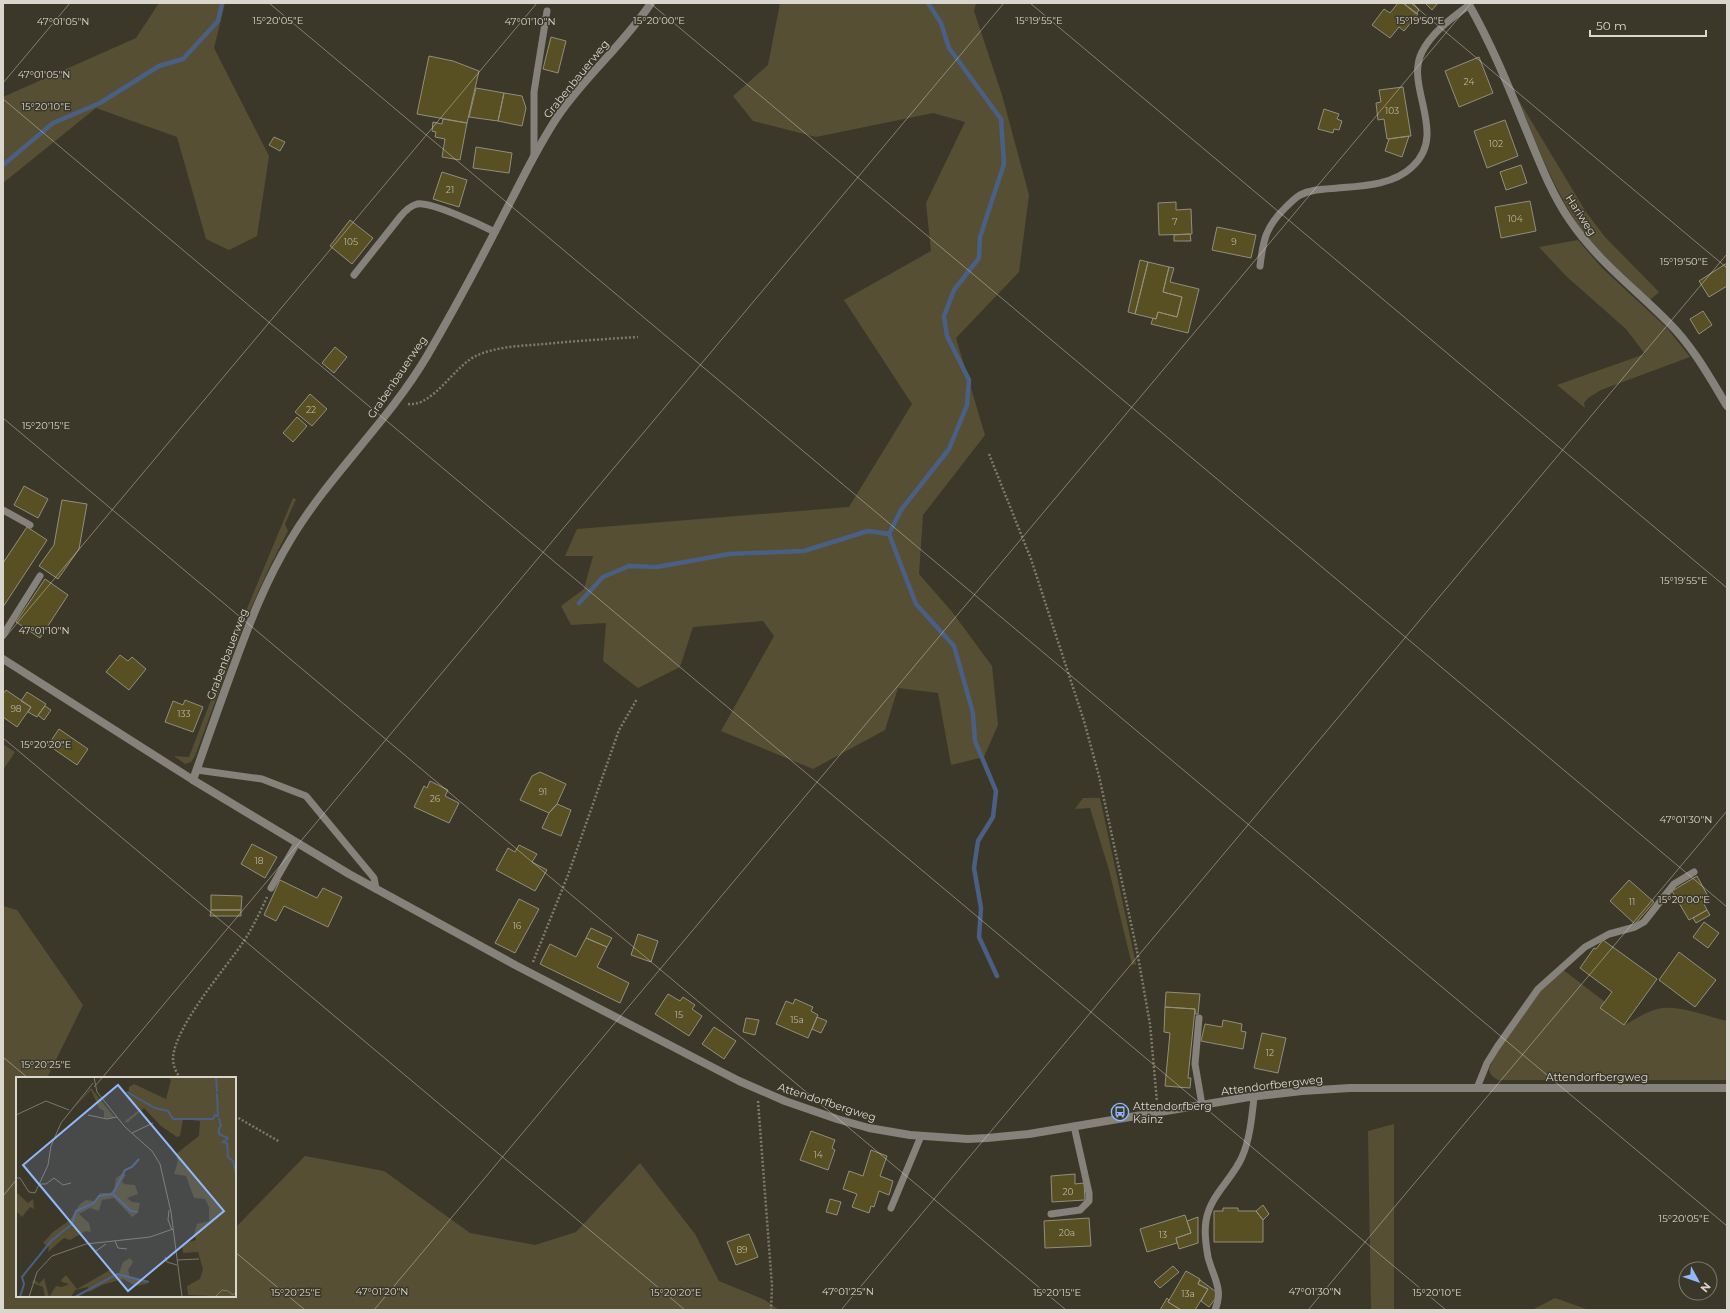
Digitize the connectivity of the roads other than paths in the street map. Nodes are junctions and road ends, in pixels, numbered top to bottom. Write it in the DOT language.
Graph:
graph roads {
  1 [pos="651,3"];
  2 [pos="1469,4"];
  3 [pos="547,11"];
  4 [pos="534,156"];
  5 [pos="495,232"];
  6 [pos="1260,266"];
  7 [pos="354,275"];
  8 [pos="1727,406"];
  9 [pos="3,510"];
  10 [pos="30,525"];
  11 [pos="40,576"];
  12 [pos="3,635"];
  13 [pos="3,659"];
  14 [pos="197,770"];
  15 [pos="193,780"];
  16 [pos="297,843"];
  17 [pos="1694,872"];
  18 [pos="271,888"];
  19 [pos="376,889"];
  20 [pos="1199,1018"];
  21 [pos="1477,1088"];
  22 [pos="1727,1088"];
  23 [pos="1254,1097"];
  24 [pos="1202,1105"];
  25 [pos="1074,1126"];
  26 [pos="921,1136"];
  27 [pos="891,1208"];
  28 [pos="1051,1214"];
  29 [pos="1215,1310"];
  1 -- 4 [label="street, Grabenbauerweg"];
  2 -- 6 [label="lane"];
  2 -- 8 [label="street, Hariweg"];
  3 -- 4 [label="lane"];
  4 -- 5 [label="street, Grabenbauerweg"];
  5 -- 7 [label="lane"];
  5 -- 14 [label="street, Grabenbauerweg"];
  9 -- 10 [label="lane"];
  11 -- 12 [label="lane"];
  13 -- 15 [label="street, Attendorfbergweg"];
  14 -- 15 [label="street, Grabenbauerweg"];
  14 -- 19 [label="lane"];
  15 -- 16 [label="street, Attendorfbergweg"];
  16 -- 18 [label="lane"];
  16 -- 19 [label="street, Attendorfbergweg"];
  17 -- 21 [label="lane"];
  19 -- 26 [label="street, Attendorfbergweg"];
  20 -- 24 [label="lane"];
  21 -- 22 [label="street, Attendorfbergweg"];
  21 -- 23 [label="street, Attendorfbergweg"];
  23 -- 24 [label="street, Attendorfbergweg"];
  23 -- 29 [label="lane"];
  24 -- 25 [label="street, Attendorfbergweg"];
  25 -- 26 [label="street, Attendorfbergweg"];
  25 -- 28 [label="lane"];
  26 -- 27 [label="lane"];
}
